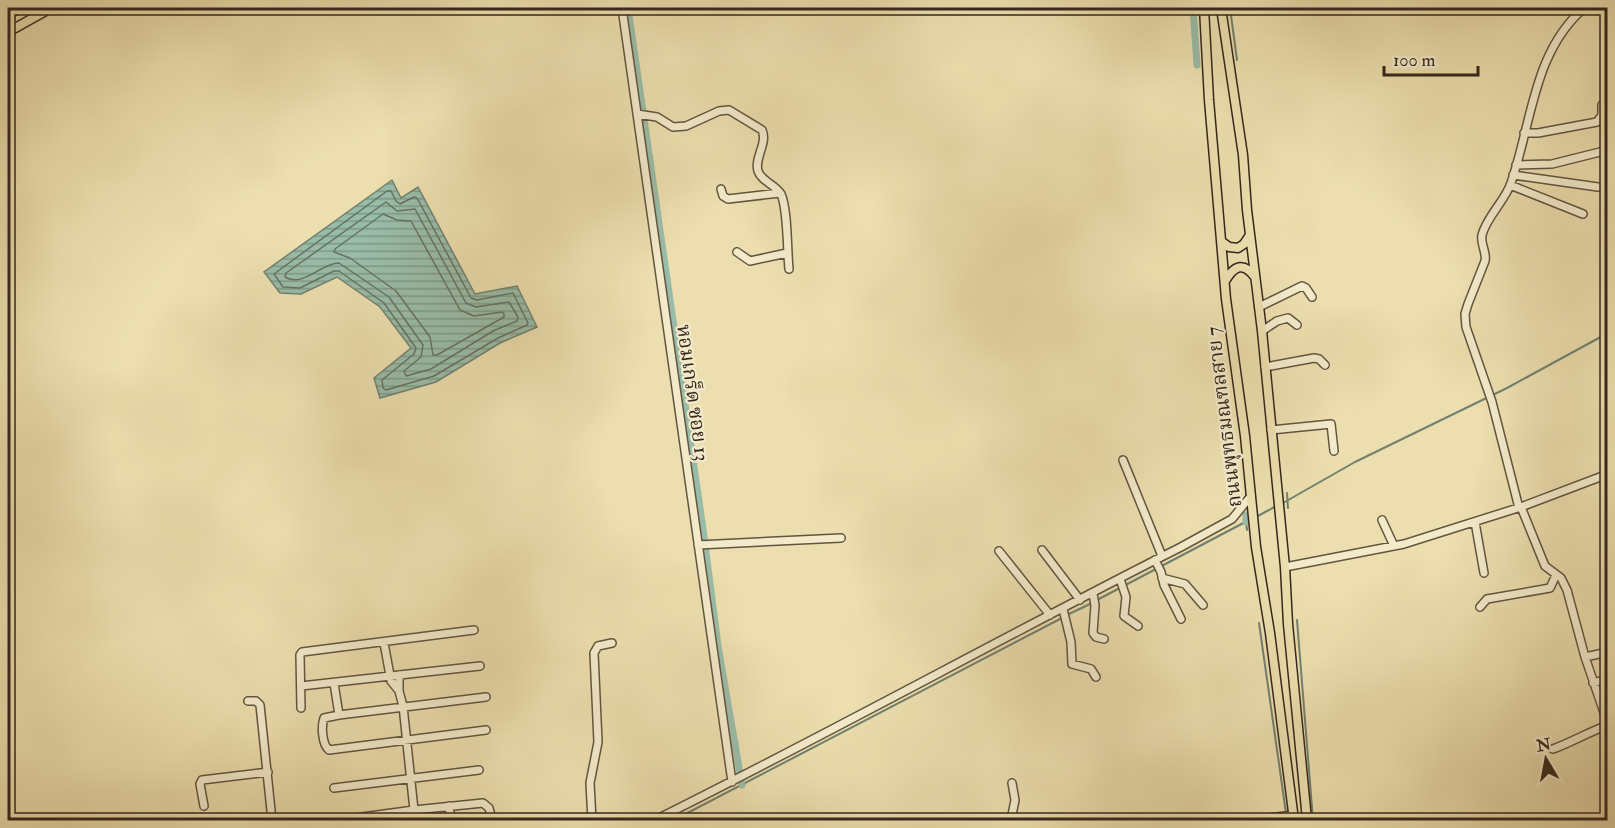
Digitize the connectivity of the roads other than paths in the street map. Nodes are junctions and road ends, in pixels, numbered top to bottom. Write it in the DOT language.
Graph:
graph roads {
  1 [pos="19,8"];
  2 [pos="51,8"];
  3 [pos="621,8"];
  4 [pos="1204,8"];
  5 [pos="1221,8"];
  6 [pos="1584,8"];
  7 [pos="8,14"];
  8 [pos="8,32"];
  9 [pos="1602,105"];
  10 [pos="641,114"];
  11 [pos="1524,133"];
  12 [pos="1608,150"];
  13 [pos="1516,165"];
  14 [pos="1513,175"];
  15 [pos="1510,185"];
  16 [pos="1598,187"];
  17 [pos="721,189"];
  18 [pos="780,193"];
  19 [pos="1583,214"];
  20 [pos="1250,235"];
  21 [pos="1222,242"];
  22 [pos="737,252"];
  23 [pos="787,253"];
  24 [pos="789,269"];
  25 [pos="1255,277"];
  26 [pos="1225,282"];
  27 [pos="1312,297"];
  28 [pos="1259,307"];
  29 [pos="1297,325"];
  30 [pos="1262,331"];
  31 [pos="1325,365"];
  32 [pos="1265,367"];
  33 [pos="1271,430"];
  34 [pos="1334,451"];
  35 [pos="1123,460"];
  36 [pos="1608,474"];
  37 [pos="1248,499"];
  38 [pos="1520,508"];
  39 [pos="1382,520"];
  40 [pos="1475,522"];
  41 [pos="841,538"];
  42 [pos="703,545"];
  43 [pos="1394,546"];
  44 [pos="1042,550"];
  45 [pos="999,551"];
  46 [pos="1158,560"];
  47 [pos="1286,567"];
  48 [pos="1484,573"];
  49 [pos="1162,575"];
  50 [pos="1556,575"];
  51 [pos="1121,581"];
  52 [pos="1094,599"];
  53 [pos="1080,600"];
  54 [pos="1203,605"];
  55 [pos="1480,607"];
  56 [pos="1065,614"];
  57 [pos="1050,615"];
  58 [pos="1181,619"];
  59 [pos="1138,626"];
  60 [pos="474,630"];
  61 [pos="1104,639"];
  62 [pos="384,643"];
  63 [pos="612,643"];
  64 [pos="1608,652"];
  65 [pos="1585,657"];
  66 [pos="480,666"];
  67 [pos="399,675"];
  68 [pos="390,676"];
  69 [pos="1096,677"];
  70 [pos="1608,680"];
  71 [pos="334,683"];
  72 [pos="1593,683"];
  73 [pos="301,686"];
  74 [pos="399,691"];
  75 [pos="486,697"];
  76 [pos="248,701"];
  77 [pos="403,706"];
  78 [pos="301,708"];
  79 [pos="339,715"];
  80 [pos="1608,724"];
  81 [pos="486,730"];
  82 [pos="407,740"];
  83 [pos="1553,748"];
  84 [pos="478,770"];
  85 [pos="268,772"];
  86 [pos="412,778"];
  87 [pos="738,779"];
  88 [pos="1012,783"];
  89 [pos="334,788"];
  90 [pos="204,806"];
  91 [pos="449,806"];
  92 [pos="413,810"];
  93 [pos="1290,816"];
  94 [pos="356,819"];
  95 [pos="272,820"];
  96 [pos="340,820"];
  97 [pos="413,820"];
  98 [pos="451,820"];
  99 [pos="492,820"];
  100 [pos="592,820"];
  101 [pos="655,820"];
  102 [pos="1011,820"];
  103 [pos="1252,820"];
  104 [pos="1307,820"];
  1 -- 7 [label="highway"];
  2 -- 8 [label="main road"];
  3 -- 10 [label="street, หอมเกร็ด ซอย 13"];
  4 -- 21 [label="main road, ถนนพุทธมณฑลสาย 7"];
  5 -- 20 [label="main road"];
  6 -- 11 [label="street"];
  9 -- 11 [label="street"];
  10 -- 18 [label="street"];
  10 -- 42 [label="street, หอมเกร็ด ซอย 13"];
  11 -- 13 [label="street"];
  12 -- 13 [label="street"];
  13 -- 14 [label="street"];
  14 -- 15 [label="street"];
  14 -- 16 [label="street"];
  15 -- 19 [label="street"];
  15 -- 38 [label="street"];
  17 -- 18 [label="street"];
  18 -- 23 [label="street"];
  20 -- 21 [label="main road"];
  20 -- 25 [label="main road"];
  21 -- 26 [label="main road, ถนนพุทธมณฑลสาย 7"];
  22 -- 23 [label="street"];
  23 -- 24 [label="street"];
  25 -- 26 [label="main road"];
  25 -- 28 [label="main road"];
  26 -- 37 [label="main road, ถนนพุทธมณฑลสาย 7"];
  27 -- 28 [label="street"];
  28 -- 30 [label="main road"];
  29 -- 30 [label="street"];
  30 -- 32 [label="main road"];
  31 -- 32 [label="street"];
  32 -- 33 [label="main road"];
  33 -- 34 [label="street"];
  33 -- 47 [label="main road"];
  35 -- 46 [label="street"];
  36 -- 38 [label="street"];
  37 -- 46 [label="street"];
  37 -- 93 [label="main road, ถนนพุทธมณฑลสาย 7"];
  38 -- 40 [label="street"];
  38 -- 50 [label="street"];
  39 -- 43 [label="street"];
  40 -- 43 [label="street"];
  40 -- 48 [label="street"];
  41 -- 42 [label="street"];
  42 -- 87 [label="street, หอมเกร็ด ซอย 13"];
  43 -- 47 [label="street"];
  44 -- 53 [label="street"];
  45 -- 57 [label="street"];
  46 -- 49 [label="street"];
  46 -- 51 [label="street"];
  47 -- 104 [label="main road"];
  49 -- 54 [label="street"];
  49 -- 58 [label="street"];
  50 -- 55 [label="street"];
  50 -- 65 [label="street"];
  51 -- 52 [label="street"];
  51 -- 59 [label="street"];
  52 -- 53 [label="street"];
  52 -- 61 [label="street"];
  53 -- 56 [label="street"];
  56 -- 57 [label="street"];
  56 -- 69 [label="street"];
  57 -- 87 [label="street"];
  60 -- 62 [label="street"];
  62 -- 68 [label="street"];
  62 -- 73 [label="street"];
  63 -- 100 [label="street"];
  64 -- 65 [label="street"];
  65 -- 72 [label="street"];
  66 -- 67 [label="street"];
  67 -- 68 [label="street"];
  67 -- 74 [label="street"];
  68 -- 71 [label="street"];
  68 -- 74 [label="street"];
  70 -- 72 [label="street"];
  71 -- 73 [label="street"];
  71 -- 79 [label="street"];
  72 -- 80 [label="street"];
  73 -- 78 [label="street"];
  74 -- 77 [label="street"];
  75 -- 77 [label="street"];
  76 -- 85 [label="street"];
  77 -- 79 [label="street"];
  77 -- 82 [label="street"];
  79 -- 82 [label="street"];
  80 -- 83 [label="street"];
  81 -- 82 [label="street"];
  82 -- 86 [label="street"];
  84 -- 86 [label="street"];
  85 -- 90 [label="street"];
  85 -- 95 [label="street"];
  86 -- 89 [label="street"];
  86 -- 92 [label="street"];
  87 -- 101 [label="street"];
  88 -- 102 [label="street"];
  91 -- 92 [label="street"];
  91 -- 98 [label="street"];
  91 -- 99 [label="street"];
  92 -- 94 [label="street"];
  92 -- 97 [label="street"];
  93 -- 103 [label="street"];
  94 -- 96 [label="street"];
}
